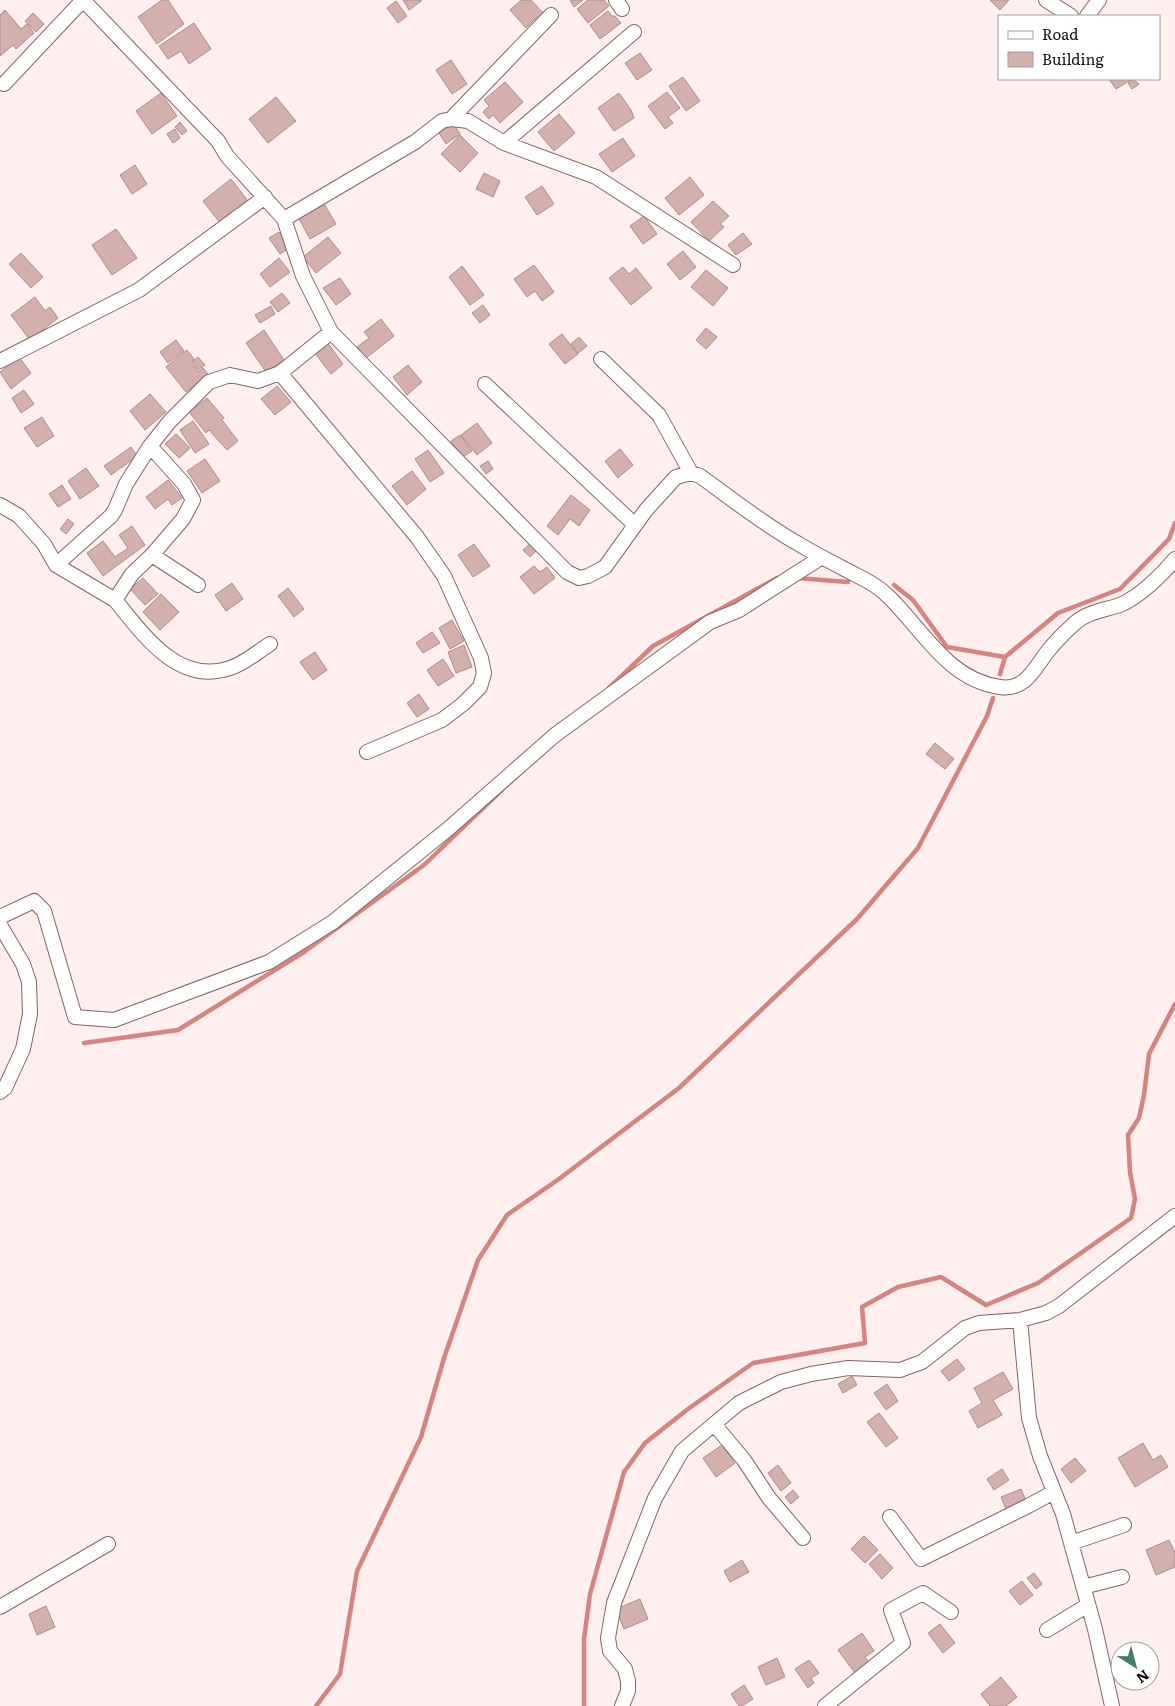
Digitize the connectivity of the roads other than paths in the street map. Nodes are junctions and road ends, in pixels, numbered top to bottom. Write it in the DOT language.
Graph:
graph roads {
  1 [pos="83,0"];
  2 [pos="1046,0"];
  3 [pos="1099,0"];
  4 [pos="551,15"];
  5 [pos="1069,15"];
  6 [pos="1087,15"];
  7 [pos="634,32"];
  8 [pos="4,84"];
  9 [pos="451,119"];
  10 [pos="504,143"];
  11 [pos="266,197"];
  12 [pos="284,219"];
  13 [pos="733,265"];
  14 [pos="331,332"];
  15 [pos="600,359"];
  16 [pos="0,361"];
  17 [pos="280,373"];
  18 [pos="486,384"];
  19 [pos="150,446"];
  20 [pos="691,473"];
  21 [pos="0,505"];
  22 [pos="635,525"];
  23 [pos="152,555"];
  24 [pos="822,557"];
  25 [pos="1175,559"];
  26 [pos="56,565"];
  27 [pos="198,585"];
  28 [pos="115,600"];
  29 [pos="270,644"];
  30 [pos="368,752"];
  31 [pos="0,917"];
  32 [pos="0,925"];
  33 [pos="0,1092"];
  34 [pos="1175,1216"];
  35 [pos="1020,1320"];
  36 [pos="714,1424"];
  37 [pos="1054,1492"];
  38 [pos="890,1517"];
  39 [pos="1124,1525"];
  40 [pos="803,1538"];
  41 [pos="1071,1543"];
  42 [pos="108,1544"];
  43 [pos="1122,1576"];
  44 [pos="1083,1587"];
  45 [pos="1088,1605"];
  46 [pos="0,1607"];
  47 [pos="951,1612"];
  48 [pos="1047,1630"];
  49 [pos="622,1706"];
  50 [pos="825,1706"];
  51 [pos="1112,1706"];
  1 -- 8 [label="street"];
  1 -- 11 [label="street"];
  2 -- 5 [label="street"];
  3 -- 6 [label="street"];
  4 -- 9 [label="street"];
  7 -- 10 [label="street"];
  9 -- 10 [label="street"];
  9 -- 12 [label="street"];
  10 -- 13 [label="street"];
  11 -- 12 [label="street"];
  11 -- 16 [label="street"];
  12 -- 14 [label="street"];
  14 -- 17 [label="street"];
  14 -- 22 [label="street"];
  15 -- 20 [label="street"];
  17 -- 19 [label="street"];
  17 -- 30 [label="street"];
  18 -- 22 [label="street"];
  19 -- 23 [label="street"];
  19 -- 26 [label="street"];
  20 -- 22 [label="street"];
  20 -- 24 [label="street"];
  21 -- 26 [label="street"];
  23 -- 27 [label="street"];
  23 -- 28 [label="street"];
  24 -- 25 [label="street"];
  24 -- 31 [label="street"];
  26 -- 28 [label="street"];
  28 -- 29 [label="street"];
  32 -- 33 [label="street"];
  34 -- 35 [label="street"];
  35 -- 36 [label="street"];
  35 -- 37 [label="street"];
  36 -- 40 [label="street"];
  36 -- 49 [label="street"];
  37 -- 38 [label="street"];
  37 -- 41 [label="street"];
  39 -- 41 [label="street"];
  41 -- 44 [label="street"];
  42 -- 46 [label="street"];
  43 -- 44 [label="street"];
  44 -- 45 [label="street"];
  45 -- 48 [label="street"];
  45 -- 51 [label="street"];
  47 -- 50 [label="street"];
}
